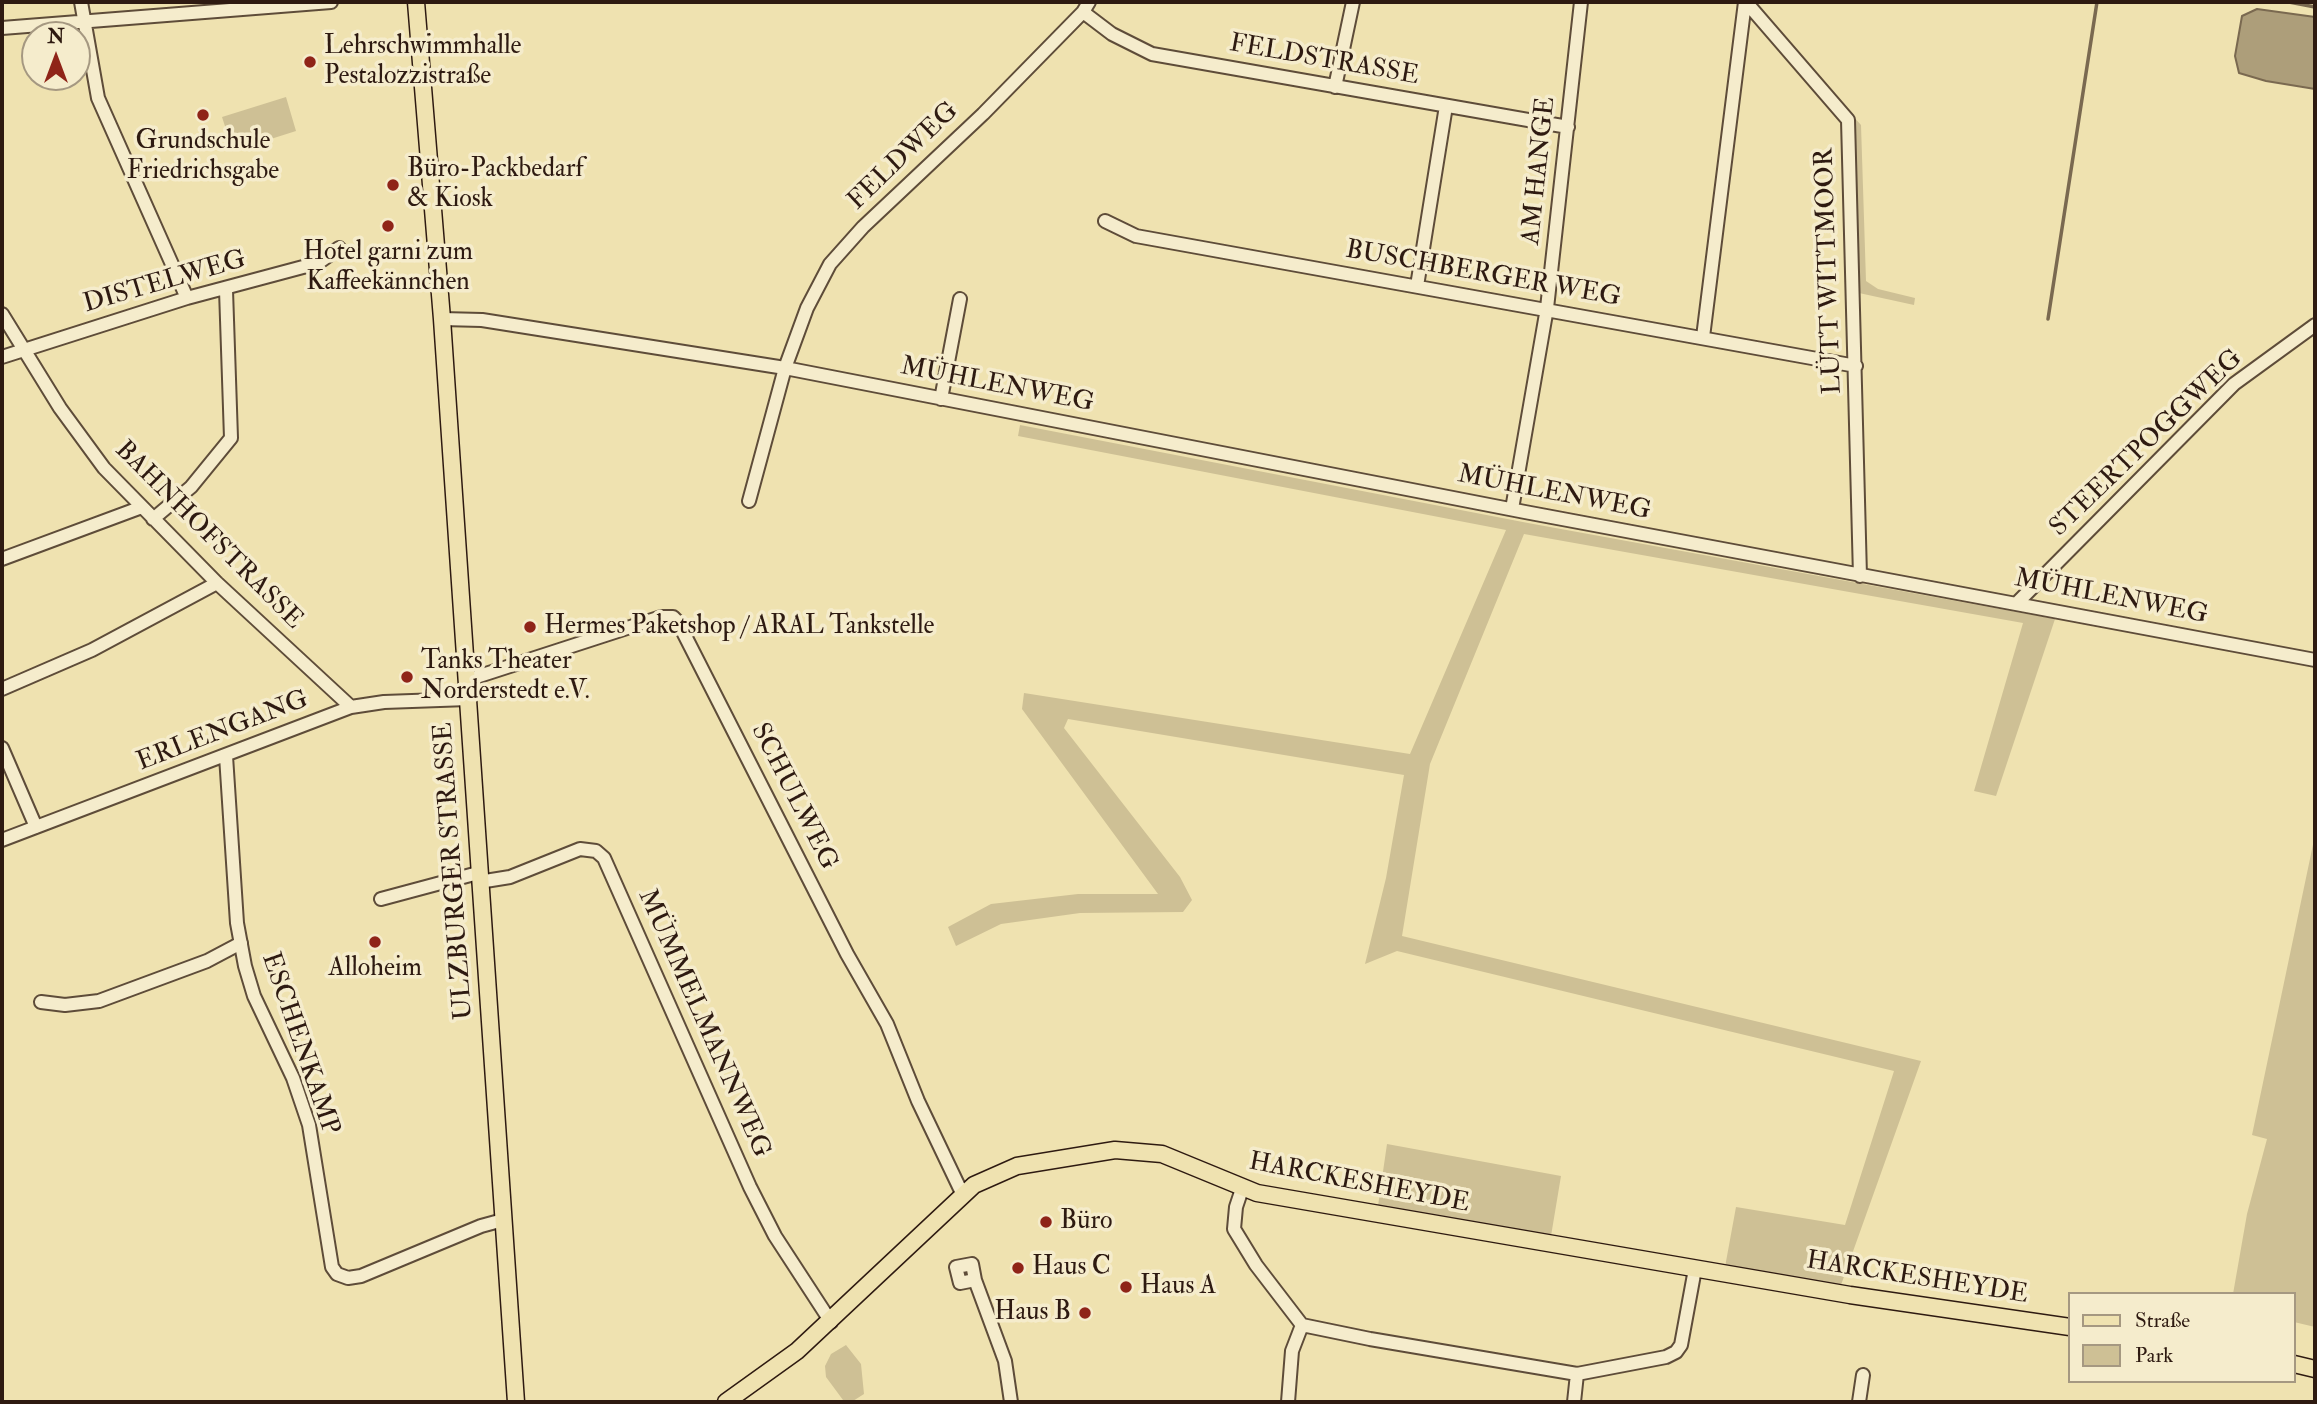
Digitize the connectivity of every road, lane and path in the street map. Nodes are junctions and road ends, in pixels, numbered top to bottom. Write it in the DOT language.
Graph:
graph roads {
  1 [pos="81,2"];
  2 [pos="331,2"];
  3 [pos="416,2"];
  4 [pos="1353,2"];
  5 [pos="1581,2"];
  6 [pos="1746,2"];
  7 [pos="210,7"];
  8 [pos="1086,7"];
  9 [pos="85,19"];
  10 [pos="2,28"];
  11 [pos="1335,87"];
  12 [pos="1446,106"];
  13 [pos="1568,127"];
  14 [pos="1105,221"];
  15 [pos="338,248"];
  16 [pos="1417,286"];
  17 [pos="226,290"];
  18 [pos="187,298"];
  19 [pos="960,299"];
  20 [pos="1547,308"];
  21 [pos="2,314"];
  22 [pos="442,319"];
  23 [pos="2315,325"];
  24 [pos="1703,337"];
  25 [pos="23,350"];
  26 [pos="2,357"];
  27 [pos="1856,366"];
  28 [pos="785,368"];
  29 [pos="941,398"];
  30 [pos="749,501"];
  31 [pos="142,508"];
  32 [pos="1512,509"];
  33 [pos="153,519"];
  34 [pos="2,559"];
  35 [pos="1860,576"];
  36 [pos="218,583"];
  37 [pos="2017,603"];
  38 [pos="2315,660"];
  39 [pos="467,680"];
  40 [pos="2,689"];
  41 [pos="468,699"];
  42 [pos="351,707"];
  43 [pos="2,748"];
  44 [pos="226,756"];
  45 [pos="36,827"];
  46 [pos="2,840"];
  47 [pos="479,877"];
  48 [pos="381,899"];
  49 [pos="240,943"];
  50 [pos="41,1002"];
  51 [pos="1242,1189"];
  52 [pos="962,1193"];
  53 [pos="503,1220"];
  54 [pos="1695,1269"];
  55 [pos="975,1280"];
  56 [pos="831,1322"];
  57 [pos="1302,1325"];
  58 [pos="2068,1327"];
  59 [pos="2296,1364"];
  60 [pos="2315,1369"];
  61 [pos="1577,1374"];
  62 [pos="1863,1376"];
  63 [pos="516,1402"];
  64 [pos="726,1402"];
  65 [pos="1012,1402"];
  66 [pos="1288,1402"];
  67 [pos="1574,1402"];
  68 [pos="1858,1402"];
  1 -- 9 [label="street"];
  2 -- 7 [label="street"];
  3 -- 22 [label="main road, ULZBURGER STRASSE"];
  4 -- 11 [label="street"];
  5 -- 13 [label="street, AM HANGE"];
  6 -- 24 [label="street"];
  6 -- 27 [label="street, LÜTT WITTMOOR"];
  7 -- 9 [label="street"];
  8 -- 11 [label="street, FELDSTRASSE"];
  8 -- 28 [label="street, FELDWEG"];
  9 -- 10 [label="street"];
  9 -- 18 [label="street"];
  11 -- 12 [label="street, FELDSTRASSE"];
  12 -- 13 [label="street, FELDSTRASSE"];
  12 -- 16 [label="street"];
  13 -- 20 [label="street, AM HANGE"];
  14 -- 16 [label="street, BUSCHBERGER WEG"];
  15 -- 17 [label="street, DISTELWEG"];
  16 -- 20 [label="street, BUSCHBERGER WEG"];
  17 -- 18 [label="street, DISTELWEG"];
  17 -- 33 [label="street"];
  18 -- 25 [label="street, DISTELWEG"];
  19 -- 29 [label="street"];
  20 -- 24 [label="street, BUSCHBERGER WEG"];
  20 -- 32 [label="street, AM HANGE"];
  21 -- 25 [label="street, BAHNHOFSTRASSE"];
  22 -- 28 [label="street, MÜHLENWEG"];
  22 -- 39 [label="main road, ULZBURGER STRASSE"];
  23 -- 37 [label="street, STEERTPOGGWEG"];
  24 -- 27 [label="street, BUSCHBERGER WEG"];
  25 -- 26 [label="street, DISTELWEG"];
  25 -- 31 [label="street, BAHNHOFSTRASSE"];
  27 -- 35 [label="street, LÜTT WITTMOOR"];
  28 -- 29 [label="street, MÜHLENWEG"];
  28 -- 30 [label="street"];
  29 -- 32 [label="street, MÜHLENWEG"];
  31 -- 33 [label="street, BAHNHOFSTRASSE"];
  31 -- 34 [label="street"];
  32 -- 35 [label="street, MÜHLENWEG"];
  33 -- 36 [label="street, BAHNHOFSTRASSE"];
  35 -- 37 [label="street, MÜHLENWEG"];
  36 -- 40 [label="street"];
  36 -- 42 [label="street, BAHNHOFSTRASSE"];
  37 -- 38 [label="street, MÜHLENWEG"];
  39 -- 41 [label="main road, ULZBURGER STRASSE"];
  39 -- 52 [label="street, SCHULWEG"];
  41 -- 42 [label="street, ERLENGANG"];
  41 -- 47 [label="main road, ULZBURGER STRASSE"];
  42 -- 44 [label="street, ERLENGANG"];
  43 -- 45 [label="street"];
  44 -- 45 [label="street, ERLENGANG"];
  44 -- 49 [label="street"];
  45 -- 46 [label="street, ERLENGANG"];
  47 -- 48 [label="street, MÜMMELMANNWEG"];
  47 -- 53 [label="main road, ULZBURGER STRASSE"];
  47 -- 56 [label="street, MÜMMELMANNWEG"];
  49 -- 50 [label="street"];
  49 -- 53 [label="street, ESCHENKAMP"];
  51 -- 52 [label="main road, HARCKESHEYDE"];
  51 -- 54 [label="main road, HARCKESHEYDE"];
  51 -- 57 [label="street"];
  52 -- 56 [label="main road, HARCKESHEYDE"];
  53 -- 63 [label="main road, ULZBURGER STRASSE"];
  54 -- 58 [label="main road, HARCKESHEYDE"];
  54 -- 61 [label="street"];
  55 -- 65 [label="street"];
  56 -- 64 [label="main road, HARCKESHEYDE"];
  57 -- 61 [label="street"];
  57 -- 66 [label="street"];
  59 -- 60 [label="main road"];
  61 -- 67 [label="street"];
  62 -- 68 [label="street"];
}
